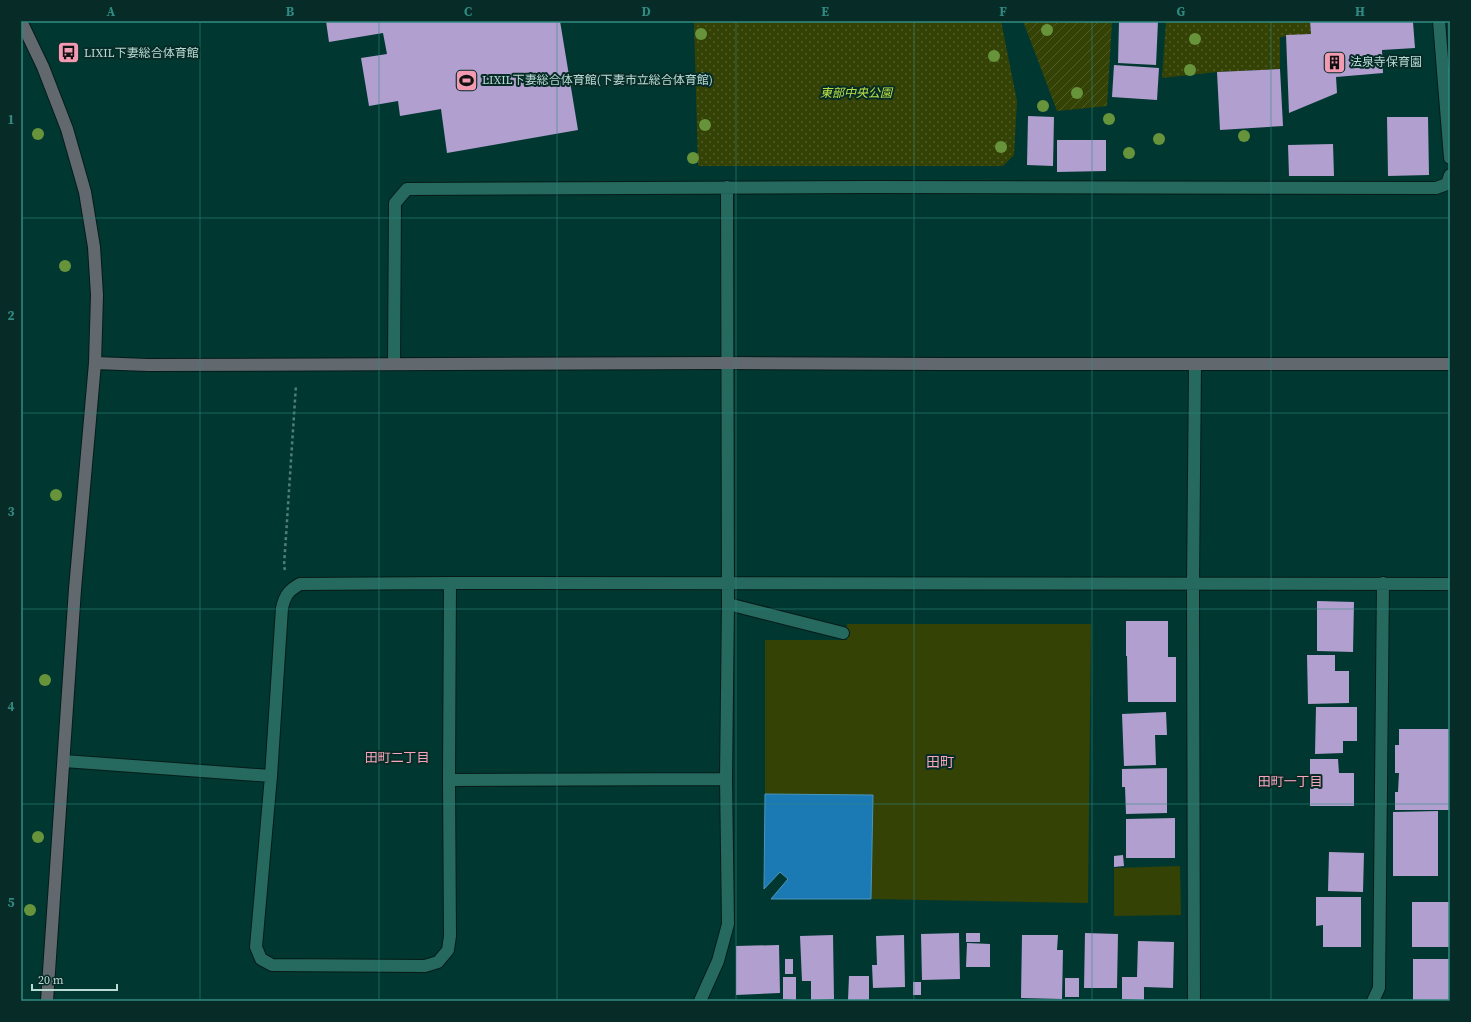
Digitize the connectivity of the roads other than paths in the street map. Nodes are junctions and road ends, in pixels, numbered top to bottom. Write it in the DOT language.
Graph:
graph roads {
  1 [pos="21,21"];
  2 [pos="1439,21"];
  3 [pos="1450,158"];
  4 [pos="1450,175"];
  5 [pos="727,187"];
  6 [pos="95,363"];
  7 [pos="727,363"];
  8 [pos="394,364"];
  9 [pos="1195,364"];
  10 [pos="1450,364"];
  11 [pos="450,583"];
  12 [pos="1383,583"];
  13 [pos="728,584"];
  14 [pos="1193,584"];
  15 [pos="1450,584"];
  16 [pos="728,604"];
  17 [pos="843,633"];
  18 [pos="64,761"];
  19 [pos="271,776"];
  20 [pos="726,779"];
  21 [pos="449,780"];
  22 [pos="47,1001"];
  23 [pos="700,1001"];
  24 [pos="1194,1001"];
  25 [pos="1373,1001"];
  1 -- 6 [label="street"];
  2 -- 3 [label="street"];
  4 -- 5 [label="street"];
  5 -- 7 [label="street"];
  5 -- 8 [label="street"];
  6 -- 8 [label="street"];
  6 -- 18 [label="street"];
  7 -- 8 [label="street"];
  7 -- 9 [label="street"];
  7 -- 13 [label="street"];
  9 -- 10 [label="street"];
  9 -- 14 [label="street"];
  11 -- 13 [label="street"];
  11 -- 19 [label="street"];
  11 -- 21 [label="street"];
  12 -- 14 [label="street"];
  12 -- 15 [label="street"];
  12 -- 25 [label="street"];
  13 -- 14 [label="street"];
  13 -- 16 [label="street"];
  14 -- 24 [label="street"];
  16 -- 17 [label="street"];
  16 -- 20 [label="street"];
  18 -- 19 [label="street"];
  18 -- 22 [label="street"];
  19 -- 21 [label="street"];
  20 -- 21 [label="street"];
  20 -- 23 [label="street"];
}
